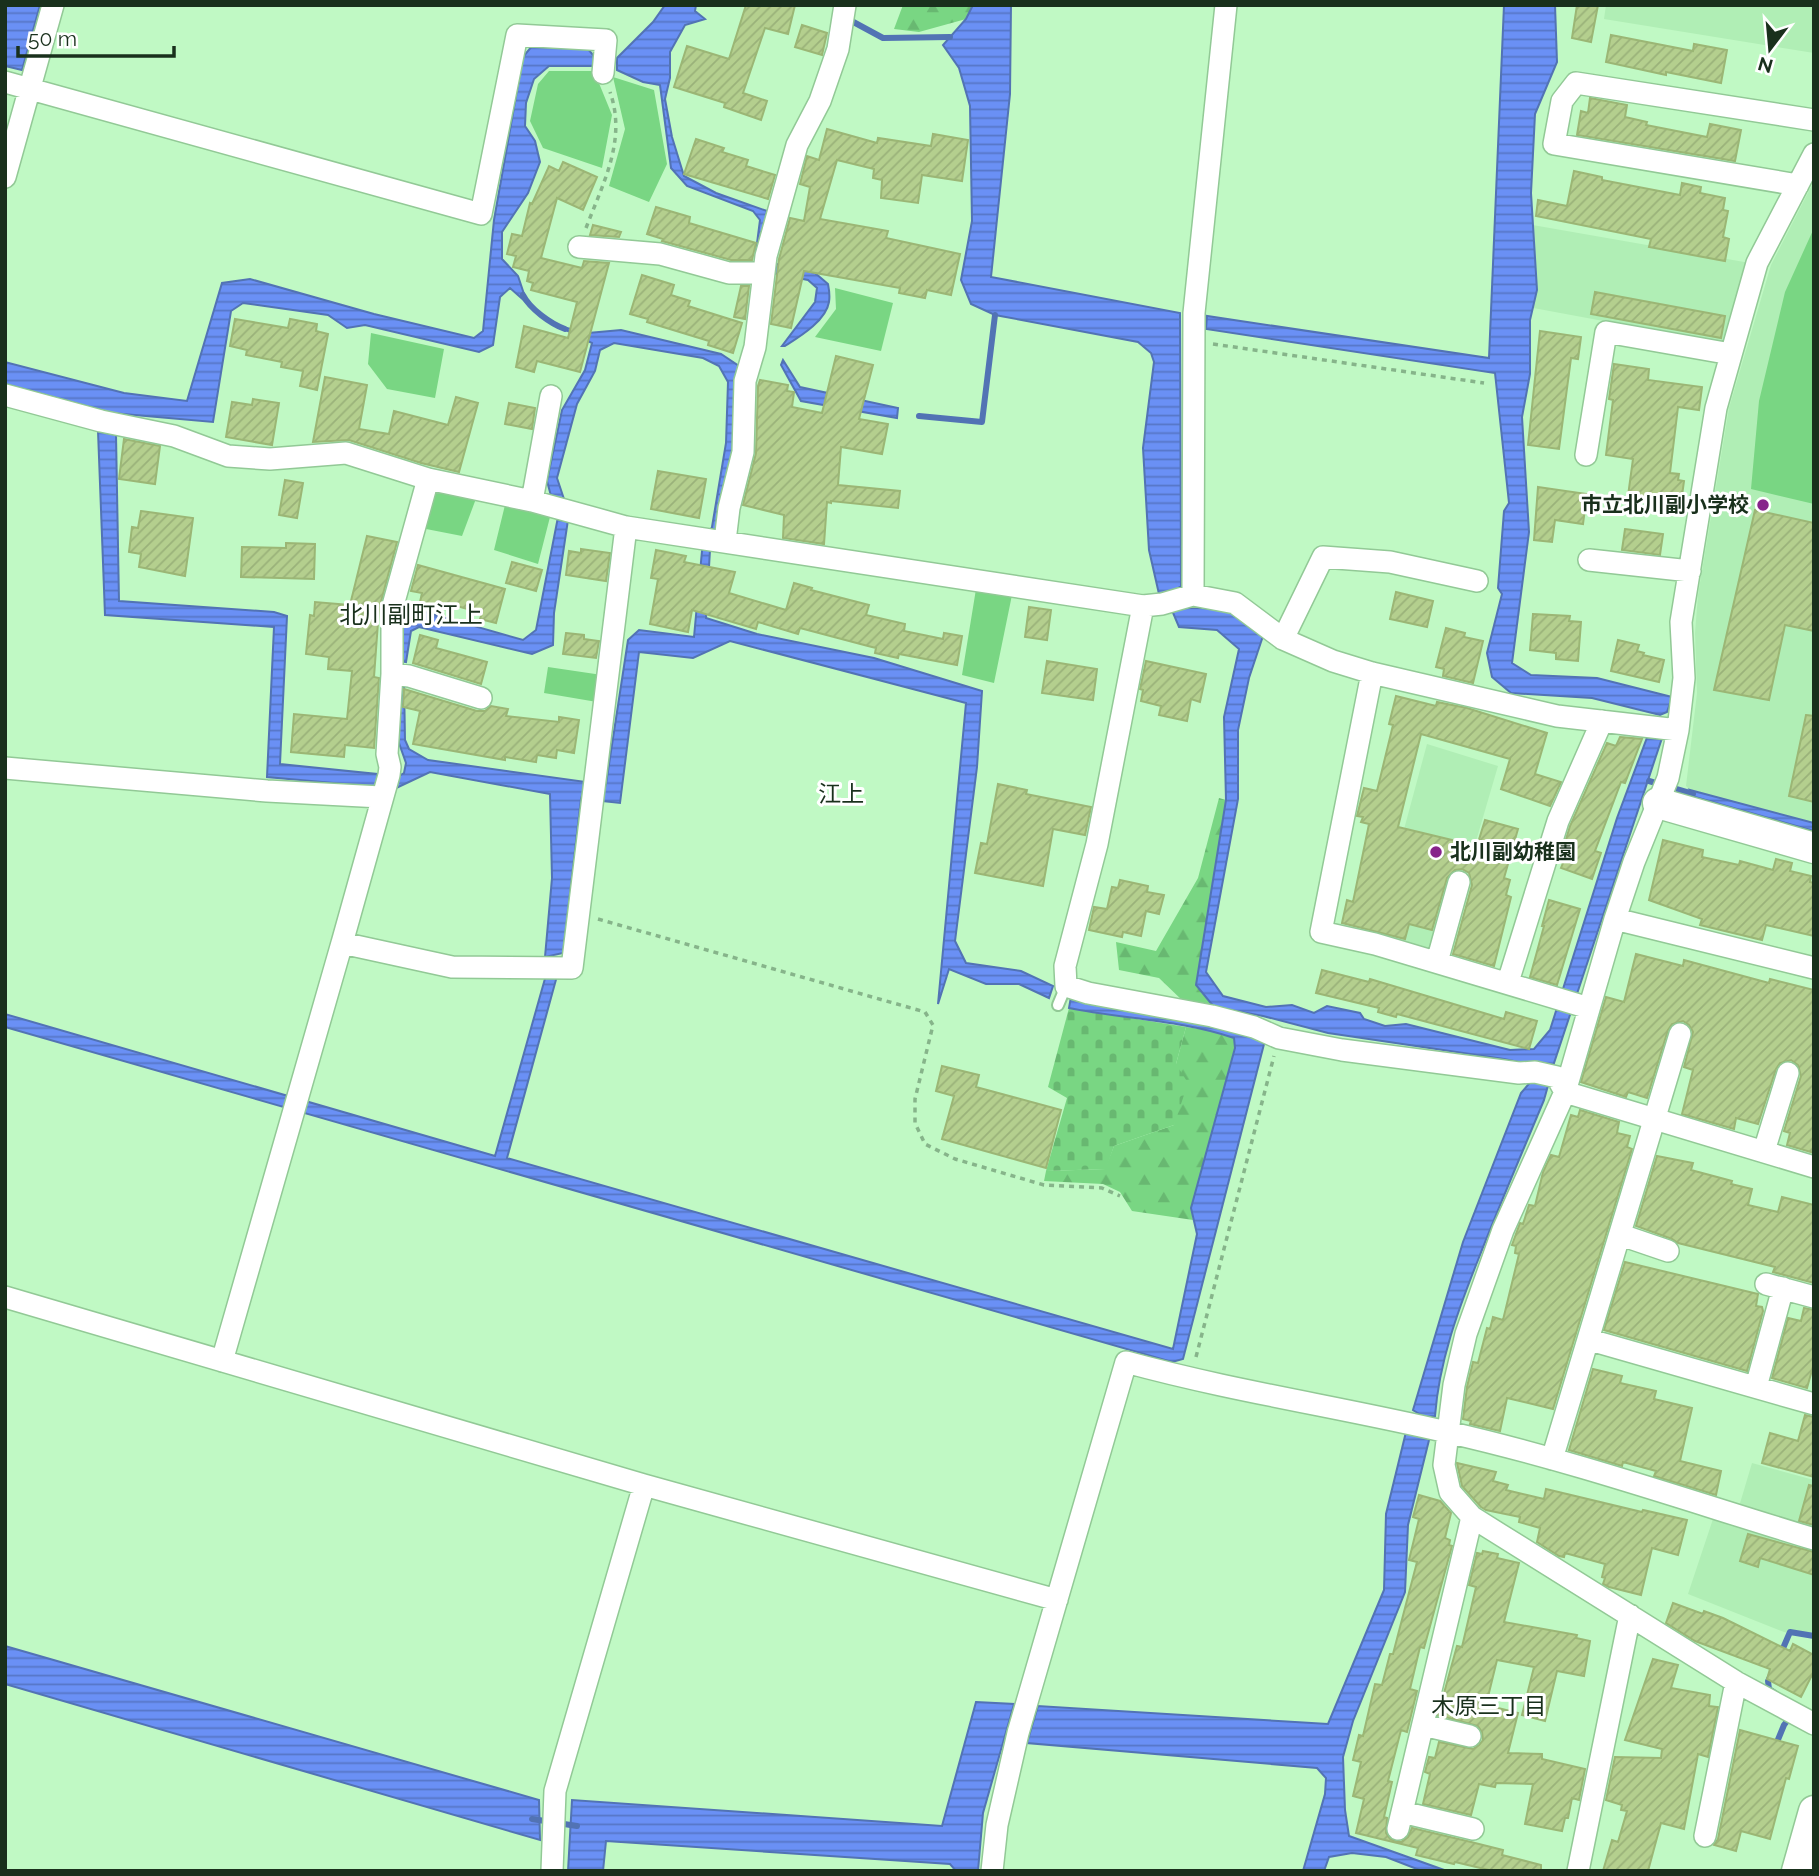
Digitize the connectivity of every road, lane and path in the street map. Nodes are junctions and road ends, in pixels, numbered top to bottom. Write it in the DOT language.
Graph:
graph roads {
  1 [pos="53,5"];
  2 [pos="1226,5"];
  3 [pos="844,13"];
  4 [pos="604,64"];
  5 [pos="15,84"];
  6 [pos="1814,120"];
  7 [pos="1814,154"];
  8 [pos="5,177"];
  9 [pos="1798,185"];
  10 [pos="579,247"];
  11 [pos="765,264"];
  12 [pos="1194,328"];
  13 [pos="1731,354"];
  14 [pos="1484,383"];
  15 [pos="5,395"];
  16 [pos="551,396"];
  17 [pos="1587,455"];
  18 [pos="428,479"];
  19 [pos="542,503"];
  20 [pos="626,527"];
  21 [pos="725,541"];
  22 [pos="1589,560"];
  23 [pos="1690,571"];
  24 [pos="1477,581"];
  25 [pos="1169,601"];
  26 [pos="1283,639"];
  27 [pos="1372,673"];
  28 [pos="401,675"];
  29 [pos="481,698"];
  30 [pos="1602,721"];
  31 [pos="1664,728"];
  32 [pos="5,768"];
  33 [pos="385,787"];
  34 [pos="1662,792"];
  35 [pos="1814,848"];
  36 [pos="1459,882"];
  37 [pos="579,913"];
  38 [pos="1615,919"];
  39 [pos="342,943"];
  40 [pos="1437,962"];
  41 [pos="1814,968"];
  42 [pos="1508,982"];
  43 [pos="1585,1006"];
  44 [pos="1680,1034"];
  45 [pos="1279,1038"];
  46 [pos="1788,1073"];
  47 [pos="1561,1085"];
  48 [pos="1656,1119"];
  49 [pos="1764,1152"];
  50 [pos="1814,1167"];
  51 [pos="1120,1196"];
  52 [pos="1621,1236"];
  53 [pos="1668,1251"];
  54 [pos="5,1297"];
  55 [pos="1814,1297"];
  56 [pos="1590,1340"];
  57 [pos="222,1361"];
  58 [pos="1190,1380"];
  59 [pos="1756,1387"];
  60 [pos="1814,1404"];
  61 [pos="1441,1430"];
  62 [pos="1552,1459"];
  63 [pos="645,1485"];
  64 [pos="1472,1517"];
  65 [pos="1814,1539"];
  66 [pos="1057,1600"];
  67 [pos="1630,1615"];
  68 [pos="1736,1682"];
  69 [pos="1814,1724"];
  70 [pos="1423,1725"];
  71 [pos="1471,1736"];
  72 [pos="1814,1811"];
  73 [pos="1473,1829"];
  74 [pos="1704,1836"];
  75 [pos="552,1871"];
  76 [pos="992,1871"];
  77 [pos="1578,1871"];
  78 [pos="1797,1871"];
  1 -- 5 [label="street"];
  2 -- 12 [label="street"];
  3 -- 11 [label="street"];
  4 -- 5 [label="street"];
  4 -- 10 [label="path"];
  5 -- 8 [label="street"];
  6 -- 9 [label="street"];
  7 -- 9 [label="street"];
  9 -- 13 [label="street"];
  10 -- 11 [label="street"];
  11 -- 21 [label="street"];
  12 -- 14 [label="path"];
  12 -- 25 [label="street"];
  13 -- 17 [label="street"];
  13 -- 23 [label="street"];
  15 -- 18 [label="street"];
  16 -- 19 [label="street"];
  18 -- 19 [label="street"];
  18 -- 28 [label="street"];
  19 -- 20 [label="street"];
  20 -- 21 [label="street"];
  20 -- 37 [label="street"];
  21 -- 25 [label="street"];
  22 -- 23 [label="street"];
  23 -- 31 [label="street"];
  24 -- 26 [label="street"];
  25 -- 26 [label="street"];
  25 -- 45 [label="street"];
  26 -- 27 [label="street"];
  27 -- 30 [label="street"];
  27 -- 40 [label="street"];
  28 -- 29 [label="street"];
  28 -- 33 [label="street"];
  30 -- 31 [label="street"];
  30 -- 42 [label="street"];
  31 -- 34 [label="street"];
  32 -- 33 [label="street"];
  33 -- 39 [label="street"];
  34 -- 35 [label="street"];
  34 -- 38 [label="street"];
  36 -- 40 [label="street"];
  37 -- 39 [label="street"];
  37 -- 51 [label="path"];
  38 -- 41 [label="street"];
  38 -- 43 [label="street"];
  39 -- 57 [label="street"];
  40 -- 42 [label="street"];
  42 -- 43 [label="street"];
  43 -- 47 [label="street"];
  44 -- 48 [label="street"];
  45 -- 47 [label="street"];
  45 -- 58 [label="path"];
  46 -- 49 [label="street"];
  47 -- 48 [label="street"];
  47 -- 61 [label="street"];
  48 -- 49 [label="street"];
  48 -- 52 [label="street"];
  49 -- 50 [label="street"];
  52 -- 53 [label="street"];
  52 -- 56 [label="street"];
  54 -- 57 [label="street"];
  55 -- 59 [label="street"];
  56 -- 59 [label="street"];
  56 -- 62 [label="street"];
  57 -- 63 [label="street"];
  58 -- 61 [label="street"];
  58 -- 66 [label="street"];
  59 -- 60 [label="street"];
  61 -- 62 [label="street"];
  61 -- 64 [label="street"];
  62 -- 65 [label="street"];
  63 -- 66 [label="street"];
  63 -- 75 [label="street"];
  64 -- 67 [label="street"];
  64 -- 70 [label="street"];
  66 -- 76 [label="street"];
  67 -- 68 [label="street"];
  67 -- 77 [label="street"];
  68 -- 69 [label="street"];
  68 -- 74 [label="street"];
  70 -- 71 [label="street"];
  70 -- 73 [label="street"];
  72 -- 78 [label="street"];
}
